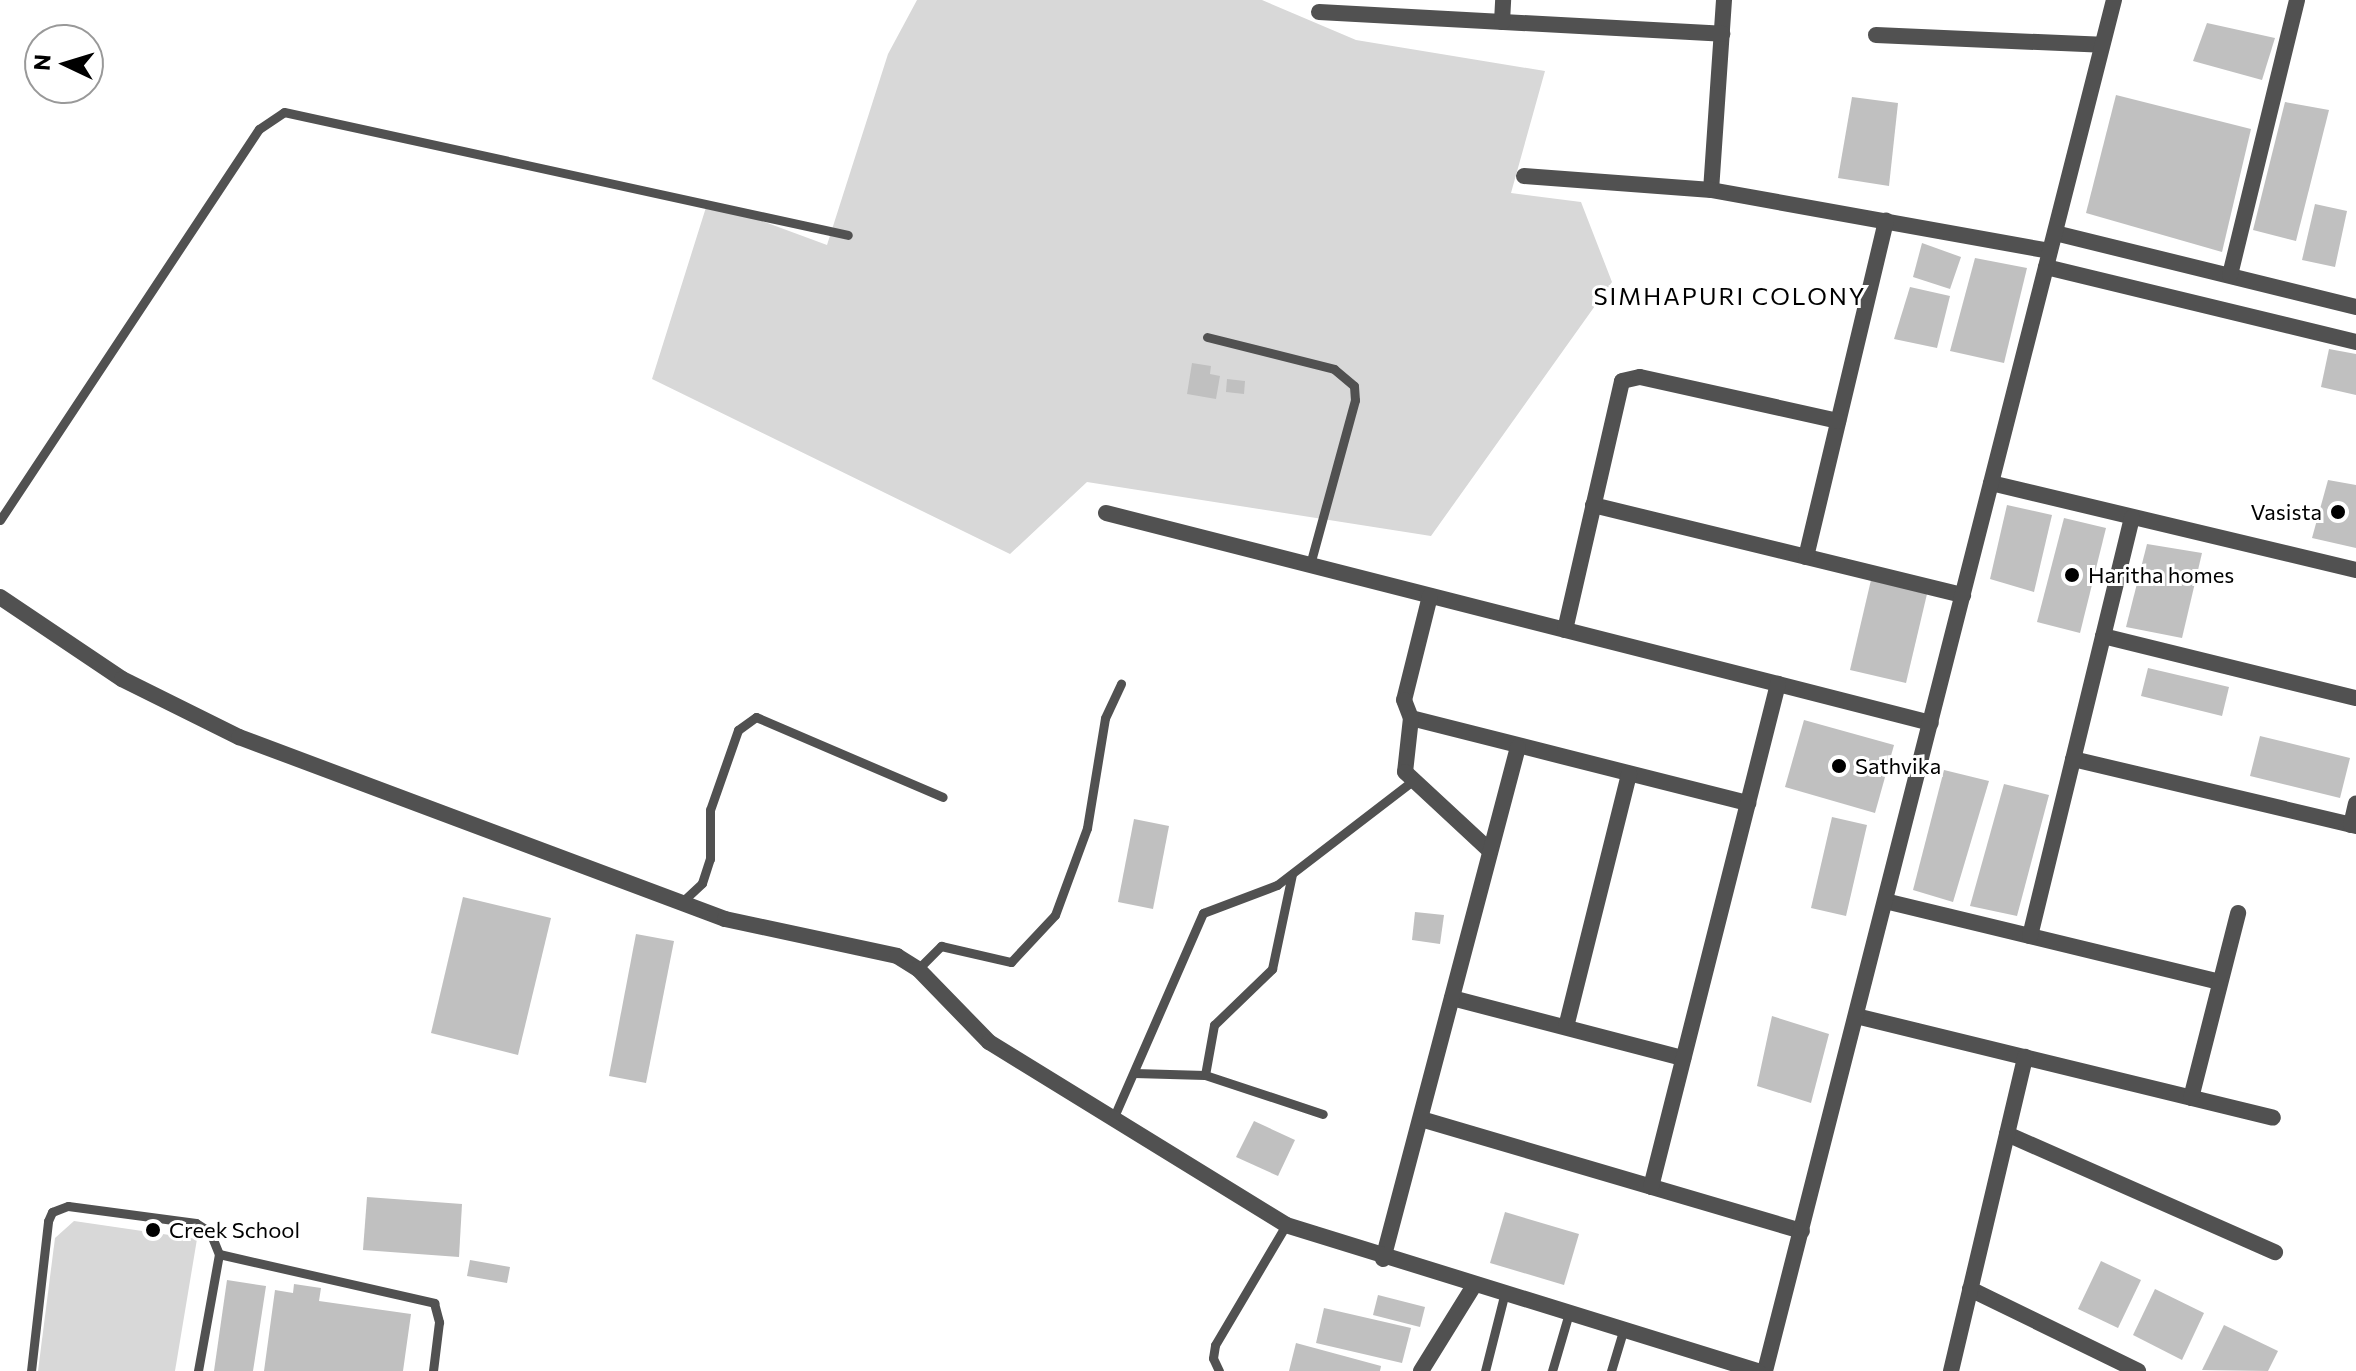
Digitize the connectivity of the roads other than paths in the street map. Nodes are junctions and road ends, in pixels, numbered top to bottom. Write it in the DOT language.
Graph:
graph roads {
  1 [pos="1503,0"];
  2 [pos="1724,0"];
  3 [pos="2114,0"];
  4 [pos="2297,0"];
  5 [pos="1319,12"];
  6 [pos="1502,22"];
  7 [pos="1722,34"];
  8 [pos="1876,35"];
  9 [pos="2102,45"];
  10 [pos="1524,176"];
  11 [pos="1711,190"];
  12 [pos="1886,220"];
  13 [pos="2055,233"];
  14 [pos="848,235"];
  15 [pos="2048,259"];
  16 [pos="2230,275"];
  17 [pos="2356,307"];
  18 [pos="1207,337"];
  19 [pos="2356,340"];
  20 [pos="1838,421"];
  21 [pos="1991,483"];
  22 [pos="1593,505"];
  23 [pos="1106,513"];
  24 [pos="2132,517"];
  25 [pos="0,520"];
  26 [pos="1806,557"];
  27 [pos="1310,565"];
  28 [pos="2356,570"];
  29 [pos="1963,595"];
  30 [pos="1430,596"];
  31 [pos="0,597"];
  32 [pos="1565,630"];
  33 [pos="2103,636"];
  34 [pos="1121,683"];
  35 [pos="1778,684"];
  36 [pos="2356,698"];
  37 [pos="1411,718"];
  38 [pos="1931,723"];
  39 [pos="1518,747"];
  40 [pos="2073,759"];
  41 [pos="1629,774"];
  42 [pos="1414,780"];
  43 [pos="943,797"];
  44 [pos="1748,803"];
  45 [pos="2356,804"];
  46 [pos="2353,826"];
  47 [pos="1490,851"];
  48 [pos="1292,874"];
  49 [pos="683,901"];
  50 [pos="1885,901"];
  51 [pos="2238,913"];
  52 [pos="2030,936"];
  53 [pos="918,969"];
  54 [pos="2219,982"];
  55 [pos="1452,998"];
  56 [pos="1856,1016"];
  57 [pos="1566,1027"];
  58 [pos="2025,1057"];
  59 [pos="1683,1058"];
  60 [pos="1134,1073"];
  61 [pos="1205,1075"];
  62 [pos="2191,1098"];
  63 [pos="1323,1114"];
  64 [pos="2273,1118"];
  65 [pos="1113,1119"];
  66 [pos="1421,1119"];
  67 [pos="2007,1134"];
  68 [pos="1651,1187"];
  69 [pos="1286,1225"];
  70 [pos="1802,1231"];
  71 [pos="2275,1252"];
  72 [pos="219,1254"];
  73 [pos="1383,1259"];
  74 [pos="1473,1287"];
  75 [pos="1970,1289"];
  76 [pos="1504,1296"];
  77 [pos="1569,1313"];
  78 [pos="1624,1328"];
  79 [pos="31,1371"];
  80 [pos="198,1371"];
  81 [pos="433,1371"];
  82 [pos="1219,1371"];
  83 [pos="1421,1371"];
  84 [pos="1485,1371"];
  85 [pos="1552,1371"];
  86 [pos="1611,1371"];
  87 [pos="1758,1371"];
  88 [pos="1765,1371"];
  89 [pos="1951,1371"];
  90 [pos="2138,1371"];
  1 -- 6 [label="street"];
  2 -- 7 [label="street"];
  3 -- 9 [label="street"];
  4 -- 16 [label="street"];
  5 -- 6 [label="street"];
  6 -- 7 [label="street"];
  7 -- 11 [label="street"];
  8 -- 9 [label="street"];
  9 -- 13 [label="street"];
  10 -- 11 [label="street"];
  11 -- 12 [label="street"];
  12 -- 15 [label="street"];
  12 -- 20 [label="street"];
  13 -- 15 [label="street"];
  13 -- 16 [label="street"];
  14 -- 25 [label="lane"];
  15 -- 19 [label="street"];
  15 -- 21 [label="street"];
  16 -- 17 [label="street"];
  18 -- 27 [label="lane"];
  20 -- 22 [label="street"];
  20 -- 26 [label="street"];
  21 -- 24 [label="street"];
  21 -- 29 [label="street"];
  22 -- 26 [label="street"];
  22 -- 32 [label="street"];
  23 -- 27 [label="street"];
  24 -- 28 [label="street"];
  24 -- 33 [label="street"];
  26 -- 29 [label="street"];
  27 -- 30 [label="street"];
  29 -- 38 [label="street"];
  30 -- 32 [label="street"];
  30 -- 37 [label="street"];
  31 -- 49 [label="street"];
  32 -- 35 [label="street"];
  33 -- 36 [label="street"];
  33 -- 40 [label="street"];
  34 -- 53 [label="lane"];
  35 -- 38 [label="street"];
  35 -- 44 [label="street"];
  37 -- 39 [label="street"];
  37 -- 42 [label="street"];
  38 -- 50 [label="street"];
  39 -- 41 [label="street"];
  39 -- 47 [label="street"];
  40 -- 46 [label="street"];
  40 -- 52 [label="street"];
  41 -- 44 [label="street"];
  41 -- 57 [label="street"];
  42 -- 47 [label="street"];
  42 -- 48 [label="lane"];
  43 -- 49 [label="lane"];
  44 -- 59 [label="street"];
  45 -- 46 [label="street"];
  47 -- 55 [label="street"];
  48 -- 60 [label="lane"];
  48 -- 61 [label="lane"];
  49 -- 53 [label="street"];
  50 -- 52 [label="street"];
  50 -- 56 [label="street"];
  51 -- 54 [label="street"];
  52 -- 54 [label="street"];
  53 -- 65 [label="street"];
  54 -- 62 [label="street"];
  55 -- 57 [label="street"];
  55 -- 66 [label="street"];
  56 -- 58 [label="street"];
  56 -- 70 [label="street"];
  57 -- 59 [label="street"];
  58 -- 62 [label="street"];
  58 -- 67 [label="street"];
  59 -- 68 [label="street"];
  60 -- 61 [label="lane"];
  60 -- 65 [label="lane"];
  61 -- 63 [label="lane"];
  62 -- 64 [label="street"];
  65 -- 69 [label="street"];
  66 -- 68 [label="street"];
  66 -- 73 [label="street"];
  67 -- 71 [label="street"];
  67 -- 75 [label="street"];
  68 -- 70 [label="street"];
  69 -- 73 [label="street"];
  69 -- 82 [label="lane"];
  70 -- 88 [label="street"];
  72 -- 79 [label="lane"];
  72 -- 80 [label="lane"];
  72 -- 81 [label="lane"];
  73 -- 74 [label="street"];
  74 -- 76 [label="street"];
  74 -- 83 [label="street"];
  75 -- 89 [label="street"];
  75 -- 90 [label="street"];
  76 -- 77 [label="street"];
  76 -- 84 [label="lane"];
  77 -- 78 [label="street"];
  77 -- 85 [label="lane"];
  78 -- 86 [label="lane"];
  78 -- 87 [label="street"];
}
